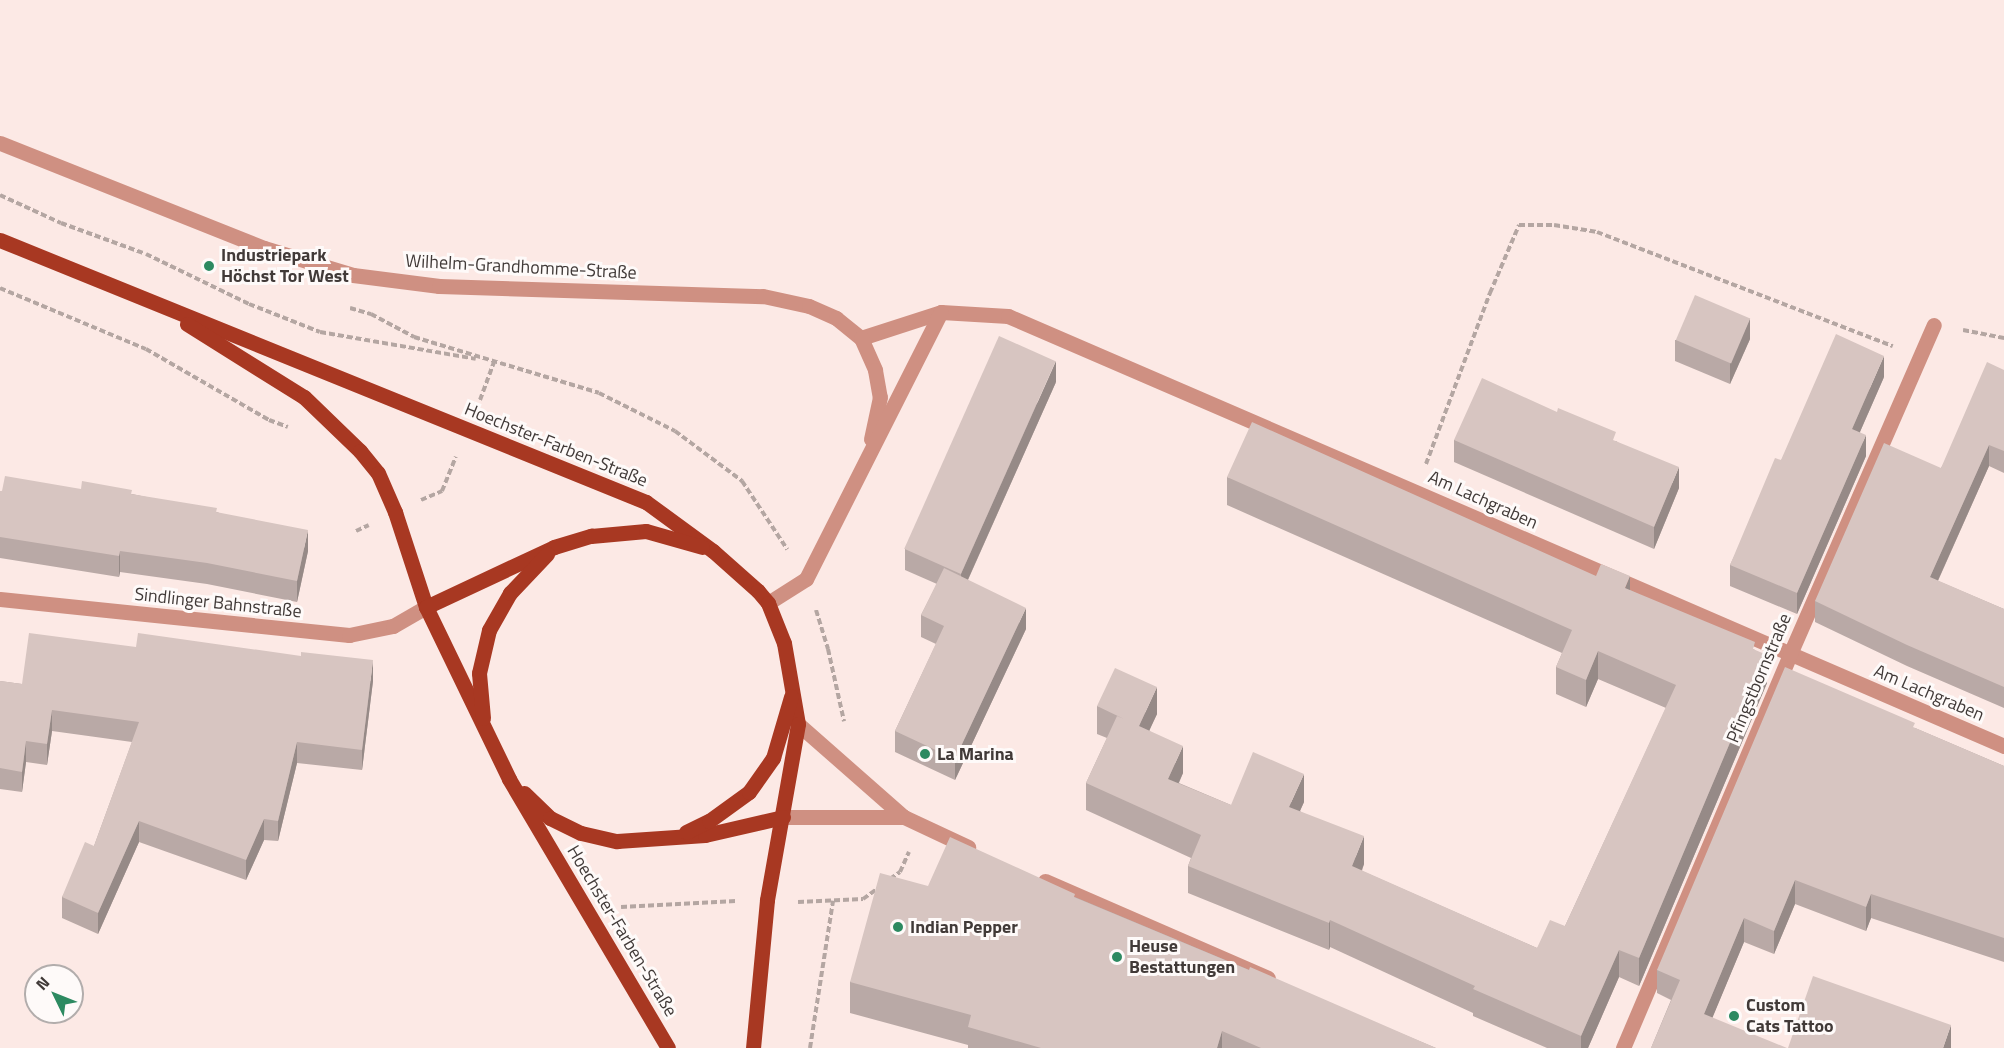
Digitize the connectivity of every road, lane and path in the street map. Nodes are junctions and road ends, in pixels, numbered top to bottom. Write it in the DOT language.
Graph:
graph roads {
  1 [pos="0,144"];
  2 [pos="0,195"];
  3 [pos="0,240"];
  4 [pos="0,288"];
  5 [pos="152,302"];
  6 [pos="942,312"];
  7 [pos="371,314"];
  8 [pos="1934,325"];
  9 [pos="861,338"];
  10 [pos="2004,338"];
  11 [pos="1918,357"];
  12 [pos="494,362"];
  13 [pos="269,420"];
  14 [pos="468,431"];
  15 [pos="860,475"];
  16 [pos="1414,491"];
  17 [pos="395,512"];
  18 [pos="554,547"];
  19 [pos="713,551"];
  20 [pos="806,579"];
  21 [pos="0,599"];
  22 [pos="768,603"];
  23 [pos="426,607"];
  24 [pos="1790,654"];
  25 [pos="792,695"];
  26 [pos="798,724"];
  27 [pos="484,730"];
  28 [pos="2004,746"];
  29 [pos="509,779"];
  30 [pos="783,817"];
  31 [pos="904,818"];
  32 [pos="681,835"];
  33 [pos="986,855"];
  34 [pos="1029,873"];
  35 [pos="833,900"];
  36 [pos="1287,987"];
  37 [pos="668,1048"];
  38 [pos="753,1048"];
  39 [pos="810,1048"];
  40 [pos="1623,1048"];
  1 -- 9 [label="street, Wilhelm-Grandhomme-Straße"];
  2 -- 12 [label="path"];
  3 -- 5 [label="main road, Hoechster-Farben-Straße"];
  4 -- 13 [label="path"];
  5 -- 14 [label="main road, Hoechster-Farben-Straße"];
  5 -- 17 [label="main road, Hoechster-Farben-Straße"];
  6 -- 9 [label="street"];
  6 -- 15 [label="street"];
  6 -- 16 [label="street, Am Lachgraben"];
  7 -- 12 [label="path"];
  8 -- 10 [label="path"];
  8 -- 11 [label="street, Pfingstbornstraße"];
  9 -- 15 [label="street"];
  11 -- 16 [label="path"];
  11 -- 24 [label="street, Pfingstbornstraße"];
  12 -- 14 [label="path"];
  12 -- 20 [label="path"];
  14 -- 17 [label="path"];
  14 -- 19 [label="main road, Hoechster-Farben-Straße"];
  15 -- 20 [label="street"];
  16 -- 24 [label="street, Am Lachgraben"];
  17 -- 23 [label="main road, Hoechster-Farben-Straße"];
  18 -- 19 [label="main road"];
  18 -- 23 [label="main road"];
  18 -- 27 [label="main road"];
  19 -- 22 [label="main road, Hoechster-Farben-Straße"];
  20 -- 22 [label="street"];
  21 -- 23 [label="street, Sindlinger Bahnstraße"];
  22 -- 25 [label="main road, Hoechster-Farben-Straße"];
  23 -- 27 [label="main road, Hoechster-Farben-Straße"];
  24 -- 28 [label="street, Am Lachgraben"];
  24 -- 40 [label="street, Pfingstbornstraße"];
  25 -- 26 [label="main road, Hoechster-Farben-Straße"];
  25 -- 32 [label="main road"];
  26 -- 30 [label="main road, Hoechster-Farben-Straße"];
  26 -- 31 [label="street"];
  27 -- 29 [label="main road, Hoechster-Farben-Straße"];
  29 -- 32 [label="main road"];
  29 -- 37 [label="main road, Hoechster-Farben-Straße"];
  30 -- 31 [label="street"];
  30 -- 32 [label="main road"];
  30 -- 38 [label="main road, Hoechster-Farben-Straße"];
  31 -- 33 [label="street"];
  34 -- 36 [label="street"];
  35 -- 39 [label="path"];
}
